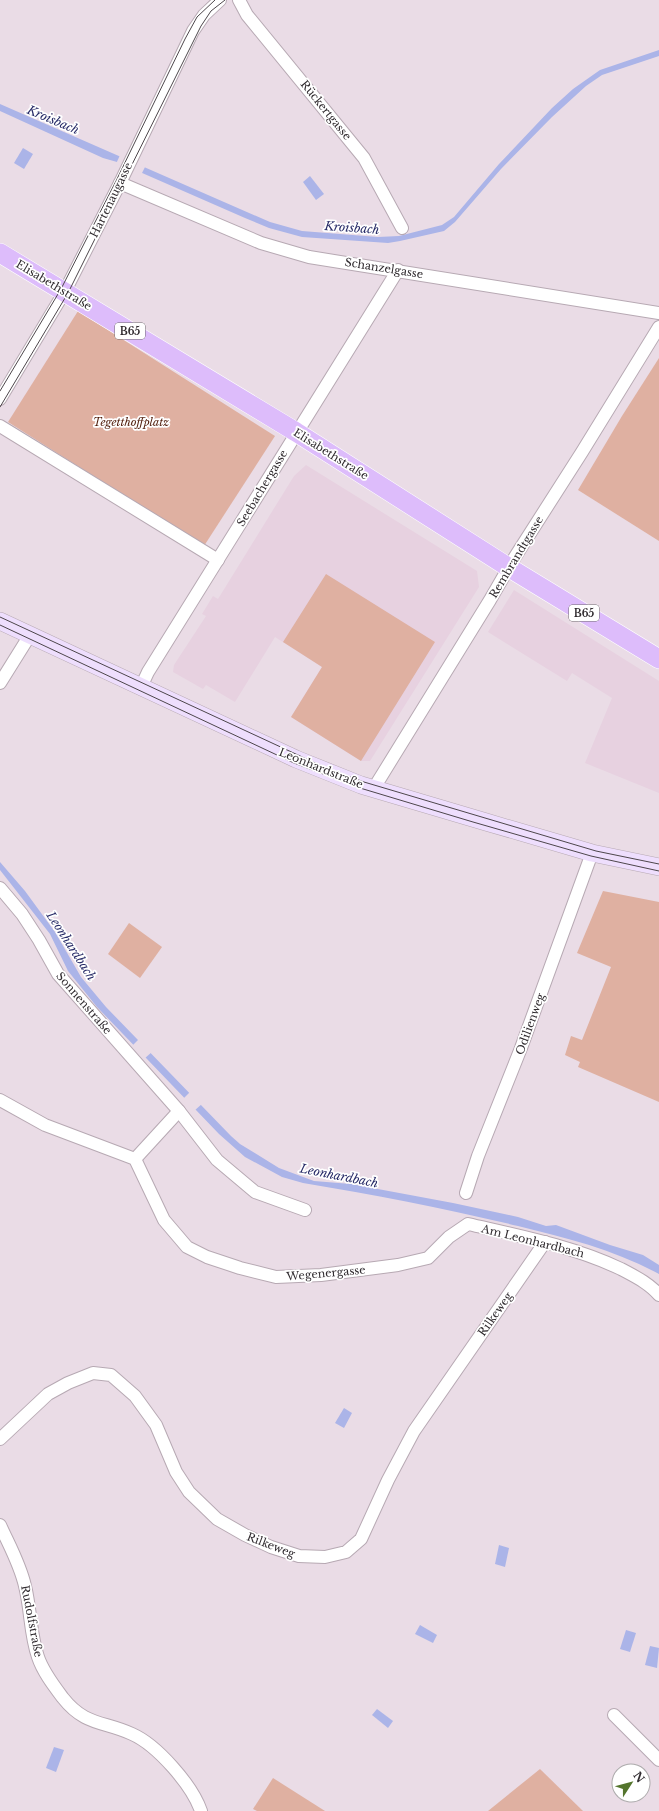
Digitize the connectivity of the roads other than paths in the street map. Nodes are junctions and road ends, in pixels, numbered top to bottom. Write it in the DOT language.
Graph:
graph roads {
  1 [pos="220,0"];
  2 [pos="239,0"];
  3 [pos="120,183"];
  4 [pos="402,228"];
  5 [pos="0,253"];
  6 [pos="398,270"];
  7 [pos="65,292"];
  8 [pos="659,313"];
  9 [pos="659,327"];
  10 [pos="0,399"];
  11 [pos="0,426"];
  12 [pos="296,432"];
  13 [pos="218,560"];
  14 [pos="508,567"];
  15 [pos="0,621"];
  16 [pos="30,635"];
  17 [pos="659,659"];
  18 [pos="0,683"];
  19 [pos="141,687"];
  20 [pos="374,788"];
  21 [pos="592,853"];
  22 [pos="659,867"];
  23 [pos="0,888"];
  24 [pos="0,1100"];
  25 [pos="179,1111"];
  26 [pos="135,1159"];
  27 [pos="466,1193"];
  28 [pos="305,1210"];
  29 [pos="468,1224"];
  30 [pos="545,1242"];
  31 [pos="659,1295"];
  32 [pos="0,1439"];
  33 [pos="0,1525"];
  34 [pos="614,1715"];
  35 [pos="659,1760"];
  36 [pos="201,1811"];
  1 -- 3 [label="street, Hartenaugasse"];
  2 -- 4 [label="street, Rückertgasse"];
  3 -- 6 [label="street, Schanzelgasse"];
  3 -- 7 [label="street, Hartenaugasse"];
  5 -- 7 [label="main road, Elisabethstraße / B65"];
  6 -- 8 [label="street, Schanzelgasse"];
  6 -- 12 [label="street, Seebachergasse"];
  7 -- 10 [label="street, Hartenaugasse"];
  7 -- 12 [label="main road, Elisabethstraße / B65"];
  9 -- 14 [label="street, Rembrandtgasse"];
  11 -- 13 [label="street"];
  12 -- 13 [label="street, Seebachergasse"];
  12 -- 14 [label="main road, Elisabethstraße / B65"];
  13 -- 19 [label="street, Seebachergasse"];
  14 -- 17 [label="main road, Elisabethstraße / B65"];
  14 -- 20 [label="street, Rembrandtgasse"];
  15 -- 16 [label="main road, Leonhardstraße"];
  16 -- 18 [label="street"];
  16 -- 19 [label="main road, Leonhardstraße"];
  19 -- 20 [label="main road, Leonhardstraße"];
  20 -- 21 [label="main road, Leonhardstraße"];
  21 -- 22 [label="main road, Leonhardstraße"];
  21 -- 27 [label="street, Odilienweg"];
  23 -- 25 [label="street, Sonnenstraße"];
  24 -- 26 [label="street"];
  25 -- 26 [label="street"];
  25 -- 28 [label="street, Sonnenstraße"];
  26 -- 29 [label="street, Wegenergasse"];
  29 -- 30 [label="street, Am Leonhardbach"];
  30 -- 31 [label="street, Am Leonhardbach"];
  30 -- 32 [label="street, Rilkeweg"];
  33 -- 36 [label="street, Rudolfstraße"];
  34 -- 35 [label="street"];
}
